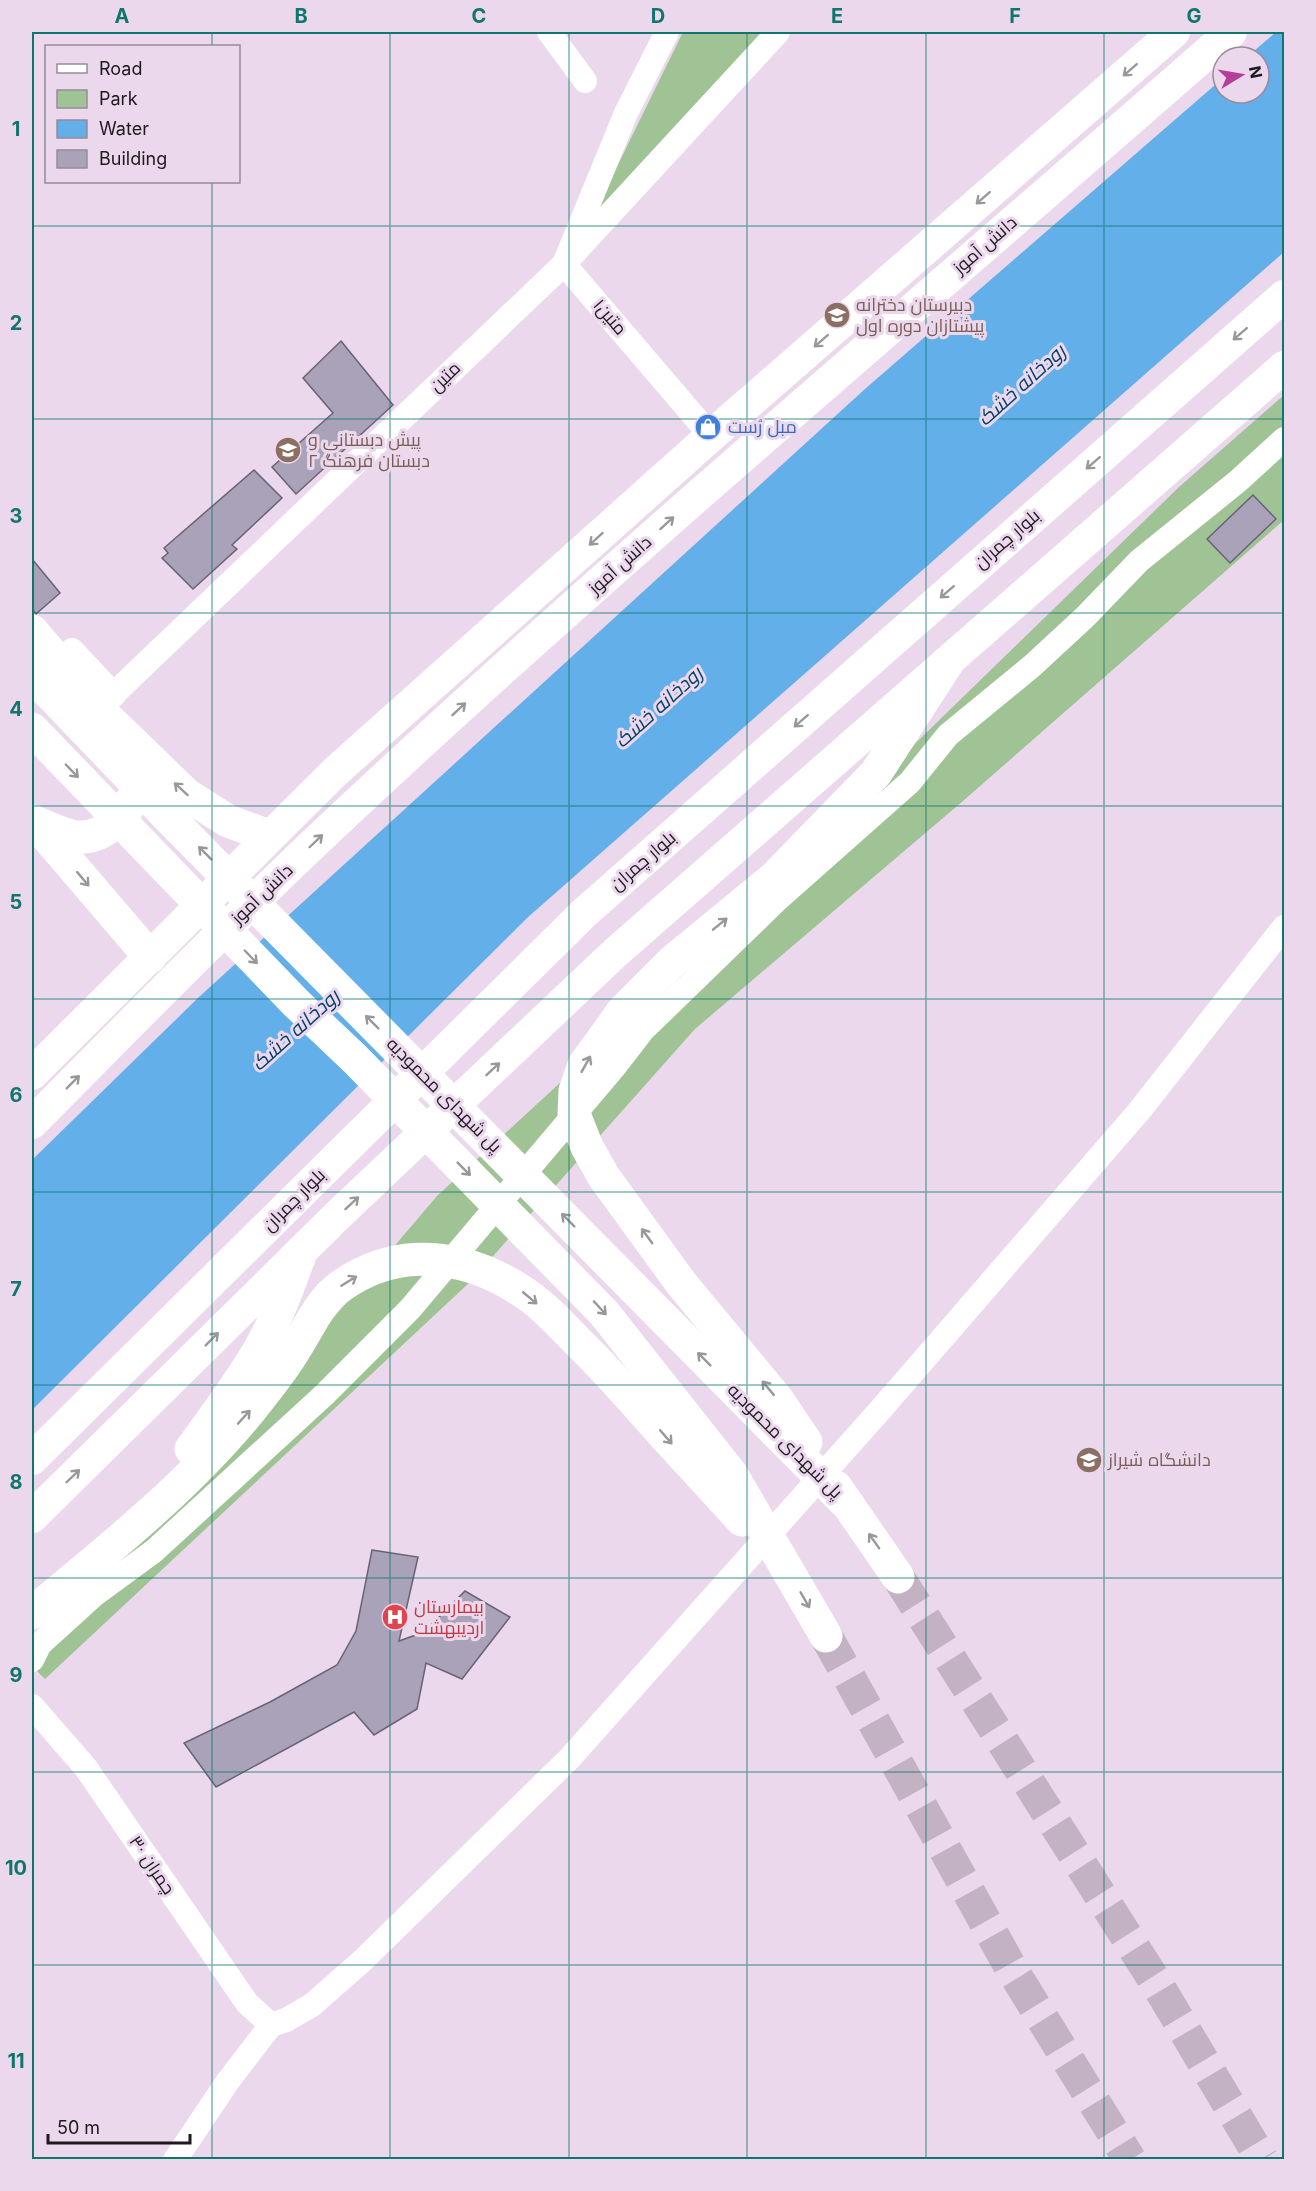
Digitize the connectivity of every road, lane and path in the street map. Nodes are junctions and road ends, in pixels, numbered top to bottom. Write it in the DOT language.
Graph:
graph roads {
  1 [pos="549,32"];
  2 [pos="667,32"];
  3 [pos="778,32"];
  4 [pos="1174,32"];
  5 [pos="1231,32"];
  6 [pos="585,81"];
  7 [pos="564,264"];
  8 [pos="1284,296"];
  9 [pos="1284,367"];
  10 [pos="711,436"];
  11 [pos="1284,440"];
  12 [pos="32,631"];
  13 [pos="72,650"];
  14 [pos="948,662"];
  15 [pos="35,679"];
  16 [pos="110,711"];
  17 [pos="32,729"];
  18 [pos="32,820"];
  19 [pos="269,836"];
  20 [pos="1284,927"];
  21 [pos="150,957"];
  22 [pos="32,1074"];
  23 [pos="32,1123"];
  24 [pos="301,1252"];
  25 [pos="32,1459"];
  26 [pos="849,1506"];
  27 [pos="149,1513"];
  28 [pos="32,1517"];
  29 [pos="114,1545"];
  30 [pos="785,1565"];
  31 [pos="898,1577"];
  32 [pos="32,1613"];
  33 [pos="32,1628"];
  34 [pos="826,1636"];
  35 [pos="32,1660"];
  36 [pos="32,1706"];
  37 [pos="271,2025"];
  38 [pos="175,2160"];
  1 -- 6 [label="street"];
  2 -- 7 [label="street"];
  3 -- 7 [label="street, متین"];
  4 -- 10 [label="main road, دانش آموز, one-way"];
  23 -- 5 [label="main road, دانش آموز, one-way"];
  7 -- 10 [label="street, متین۱"];
  7 -- 16 [label="street, متین"];
  8 -- 25 [label="main road, بلوار چمران, one-way"];
  9 -- 14 [label="main road"];
  10 -- 19 [label="main road, دانش آموز, one-way"];
  11 -- 35 [label="street"];
  12 -- 16 [label="highway"];
  13 -- 16 [label="street"];
  24 -- 14 [label="main road, one-way"];
  26 -- 14 [label="highway, one-way"];
  26 -- 15 [label="highway, پل شهدای محمودیه, one-way"];
  16 -- 18 [label="highway"];
  19 -- 16 [label="highway, one-way"];
  17 -- 30 [label="highway, پل شهدای محمودیه, one-way"];
  18 -- 21 [label="highway, one-way"];
  19 -- 21 [label="main road, دانش آموز"];
  20 -- 37 [label="street"];
  21 -- 22 [label="main road, دانش آموز"];
  24 -- 27 [label="highway"];
  28 -- 24 [label="main road, one-way"];
  31 -- 26 [label="highway, one-way"];
  27 -- 29 [label="highway"];
  27 -- 30 [label="highway, one-way"];
  29 -- 32 [label="highway"];
  29 -- 33 [label="street"];
  30 -- 34 [label="highway, one-way"];
  36 -- 37 [label="street, ۳۰ چمران"];
  37 -- 38 [label="street"];
}
